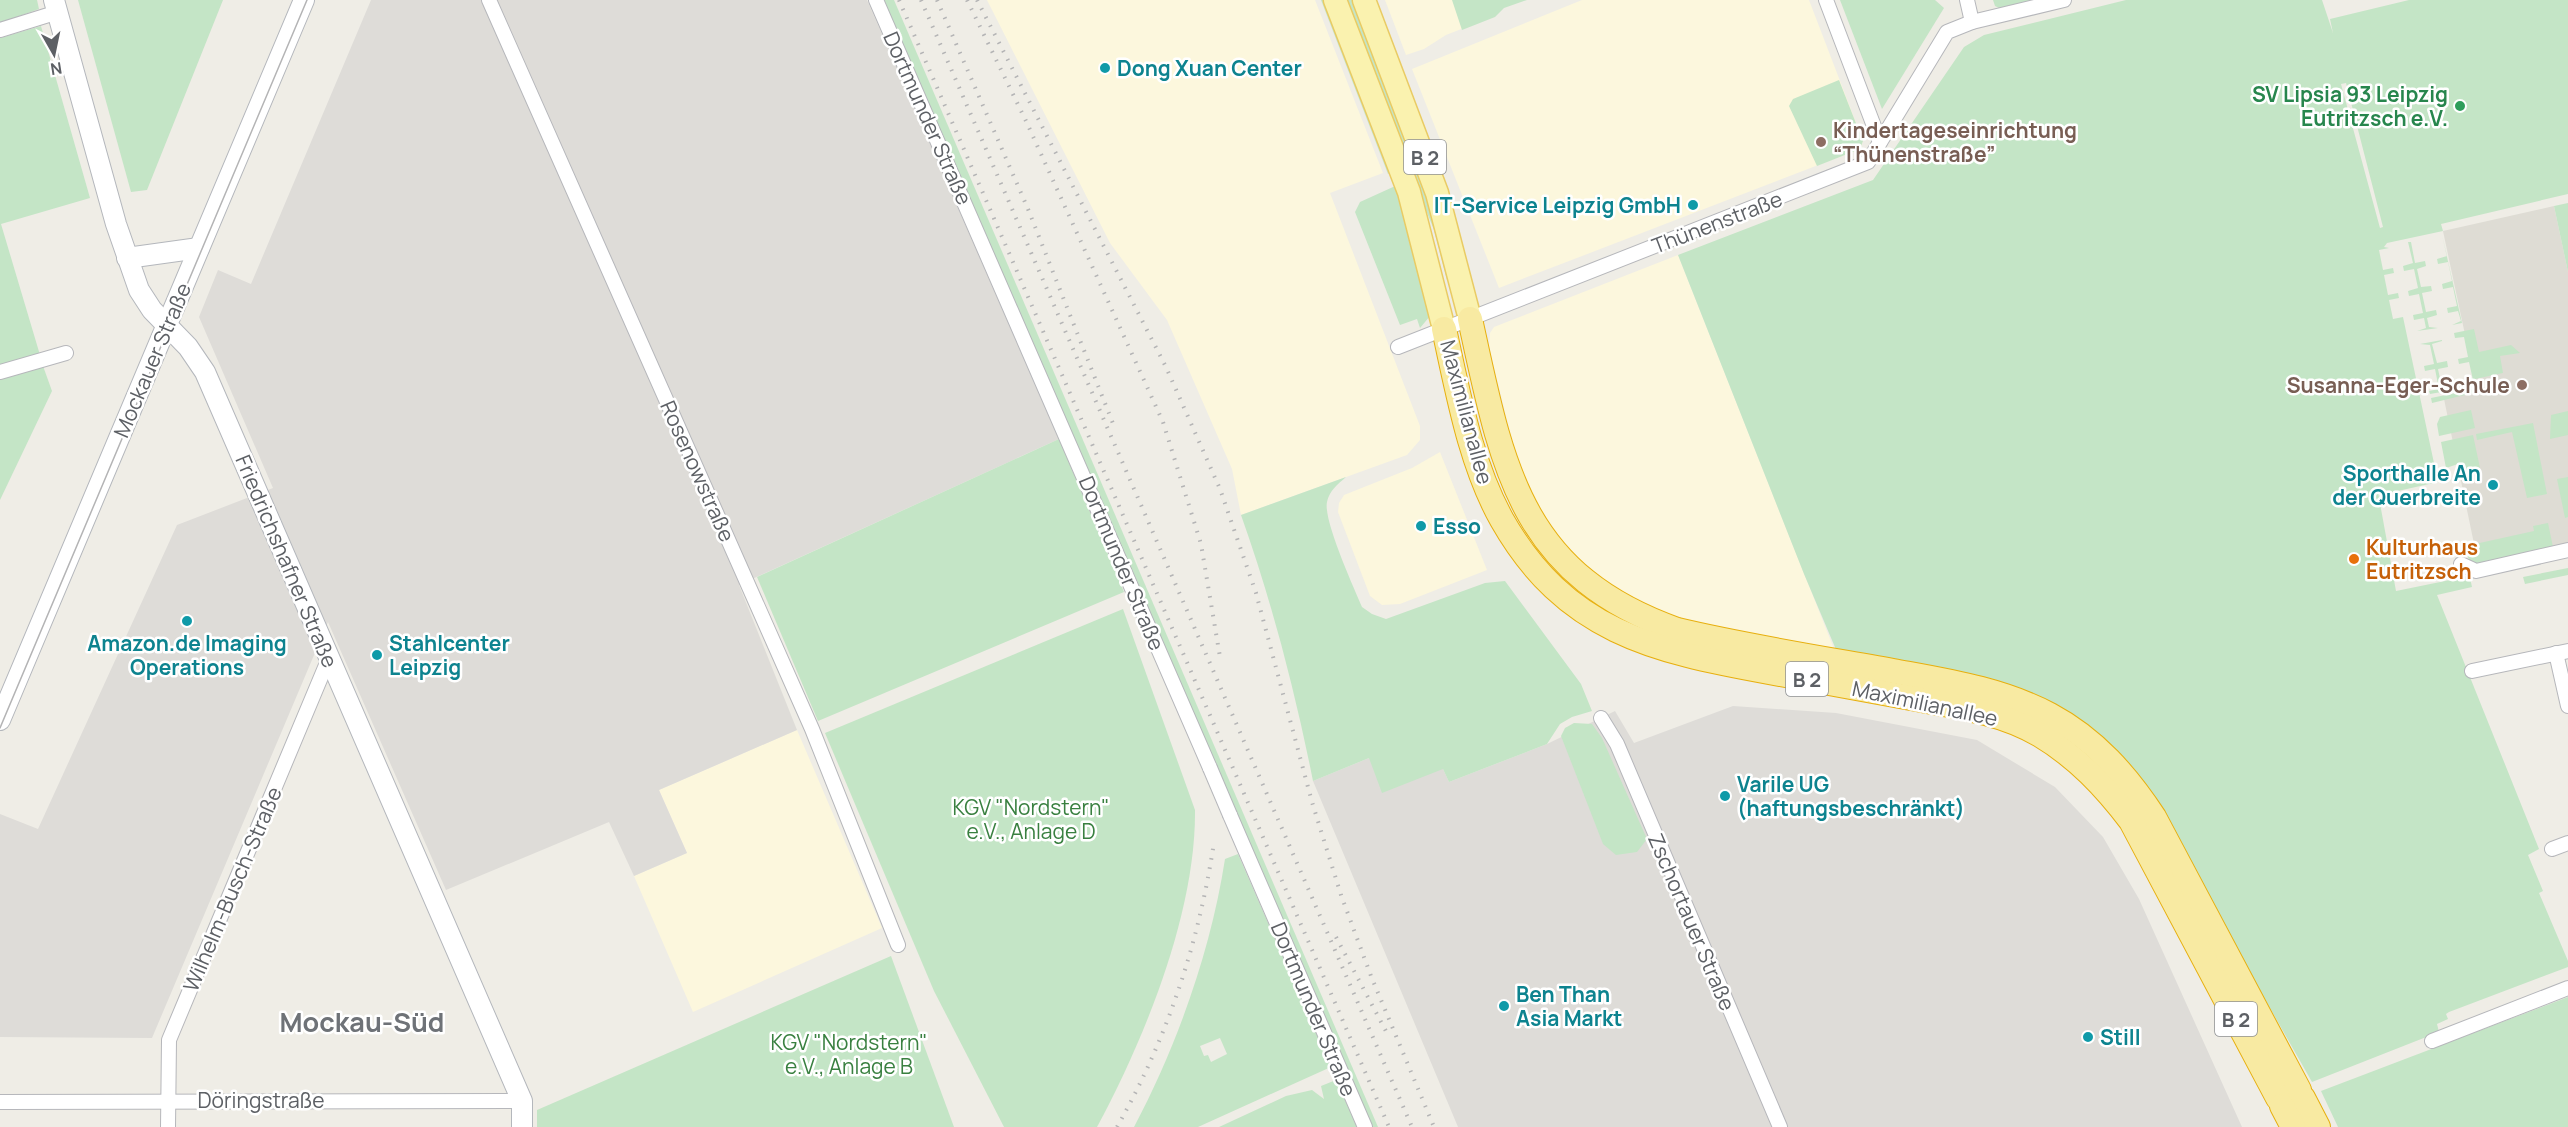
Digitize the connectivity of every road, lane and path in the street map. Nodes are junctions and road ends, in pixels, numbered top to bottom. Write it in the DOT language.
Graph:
graph roads {
  1 [pos="304,0"];
  2 [pos="489,0"];
  3 [pos="876,0"];
  4 [pos="1335,0"];
  5 [pos="1364,0"];
  6 [pos="1826,0"];
  7 [pos="1967,0"];
  8 [pos="2064,0"];
  9 [pos="56,6"];
  10 [pos="1972,22"];
  11 [pos="0,30"];
  12 [pos="1880,142"];
  13 [pos="199,248"];
  14 [pos="127,258"];
  15 [pos="1470,319"];
  16 [pos="166,325"];
  17 [pos="1444,329"];
  18 [pos="1398,347"];
  19 [pos="66,353"];
  20 [pos="0,372"];
  21 [pos="2568,550"];
  22 [pos="2461,564"];
  23 [pos="2562,652"];
  24 [pos="329,658"];
  25 [pos="2472,671"];
  26 [pos="2568,706"];
  27 [pos="1601,718"];
  28 [pos="0,720"];
  29 [pos="2568,843"];
  30 [pos="2552,849"];
  31 [pos="898,945"];
  32 [pos="2568,988"];
  33 [pos="2432,1041"];
  34 [pos="168,1100"];
  35 [pos="522,1101"];
  36 [pos="0,1102"];
  37 [pos="2291,1104"];
  38 [pos="168,1127"];
  39 [pos="522,1127"];
  40 [pos="1365,1127"];
  41 [pos="1780,1127"];
  42 [pos="2318,1127"];
  1 -- 13 [label="main road, Mockauer Straße"];
  2 -- 31 [label="street, Rosenowstraße"];
  3 -- 40 [label="street, Dortmunder Straße, bridge"];
  4 -- 17 [label="main road, Maximilianallee / B 2"];
  5 -- 15 [label="main road, Maximilianallee / B 2"];
  6 -- 12 [label="street"];
  7 -- 10 [label="street"];
  8 -- 10 [label="street, Thünenstraße"];
  9 -- 11 [label="street"];
  9 -- 14 [label="main road, Friedrichshafner Straße"];
  10 -- 12 [label="street, Thünenstraße"];
  12 -- 15 [label="street, Thünenstraße"];
  13 -- 14 [label="main road"];
  13 -- 16 [label="main road, Mockauer Straße"];
  14 -- 16 [label="main road, Friedrichshafner Straße"];
  15 -- 17 [label="street, Thünenstraße"];
  15 -- 37 [label="highway, Maximilianallee / B 2"];
  16 -- 24 [label="main road, Friedrichshafner Straße"];
  16 -- 28 [label="main road, Mockauer Straße"];
  17 -- 18 [label="street, Thünenstraße"];
  17 -- 37 [label="highway, Maximilianallee / B 2"];
  19 -- 20 [label="street"];
  21 -- 22 [label="street"];
  23 -- 25 [label="street"];
  23 -- 26 [label="street"];
  24 -- 34 [label="street, Wilhelm-Busch-Straße"];
  24 -- 35 [label="main road, Friedrichshafner Straße"];
  27 -- 41 [label="street, Zschortauer Straße"];
  29 -- 30 [label="street"];
  32 -- 33 [label="street"];
  34 -- 35 [label="street, Döringstraße"];
  34 -- 36 [label="street, Döringstraße"];
  34 -- 38 [label="street, Wilhelm-Busch-Straße"];
  35 -- 39 [label="main road, Friedrichshafner Straße"];
  37 -- 42 [label="highway, Maximilianallee / B 2"];
}
